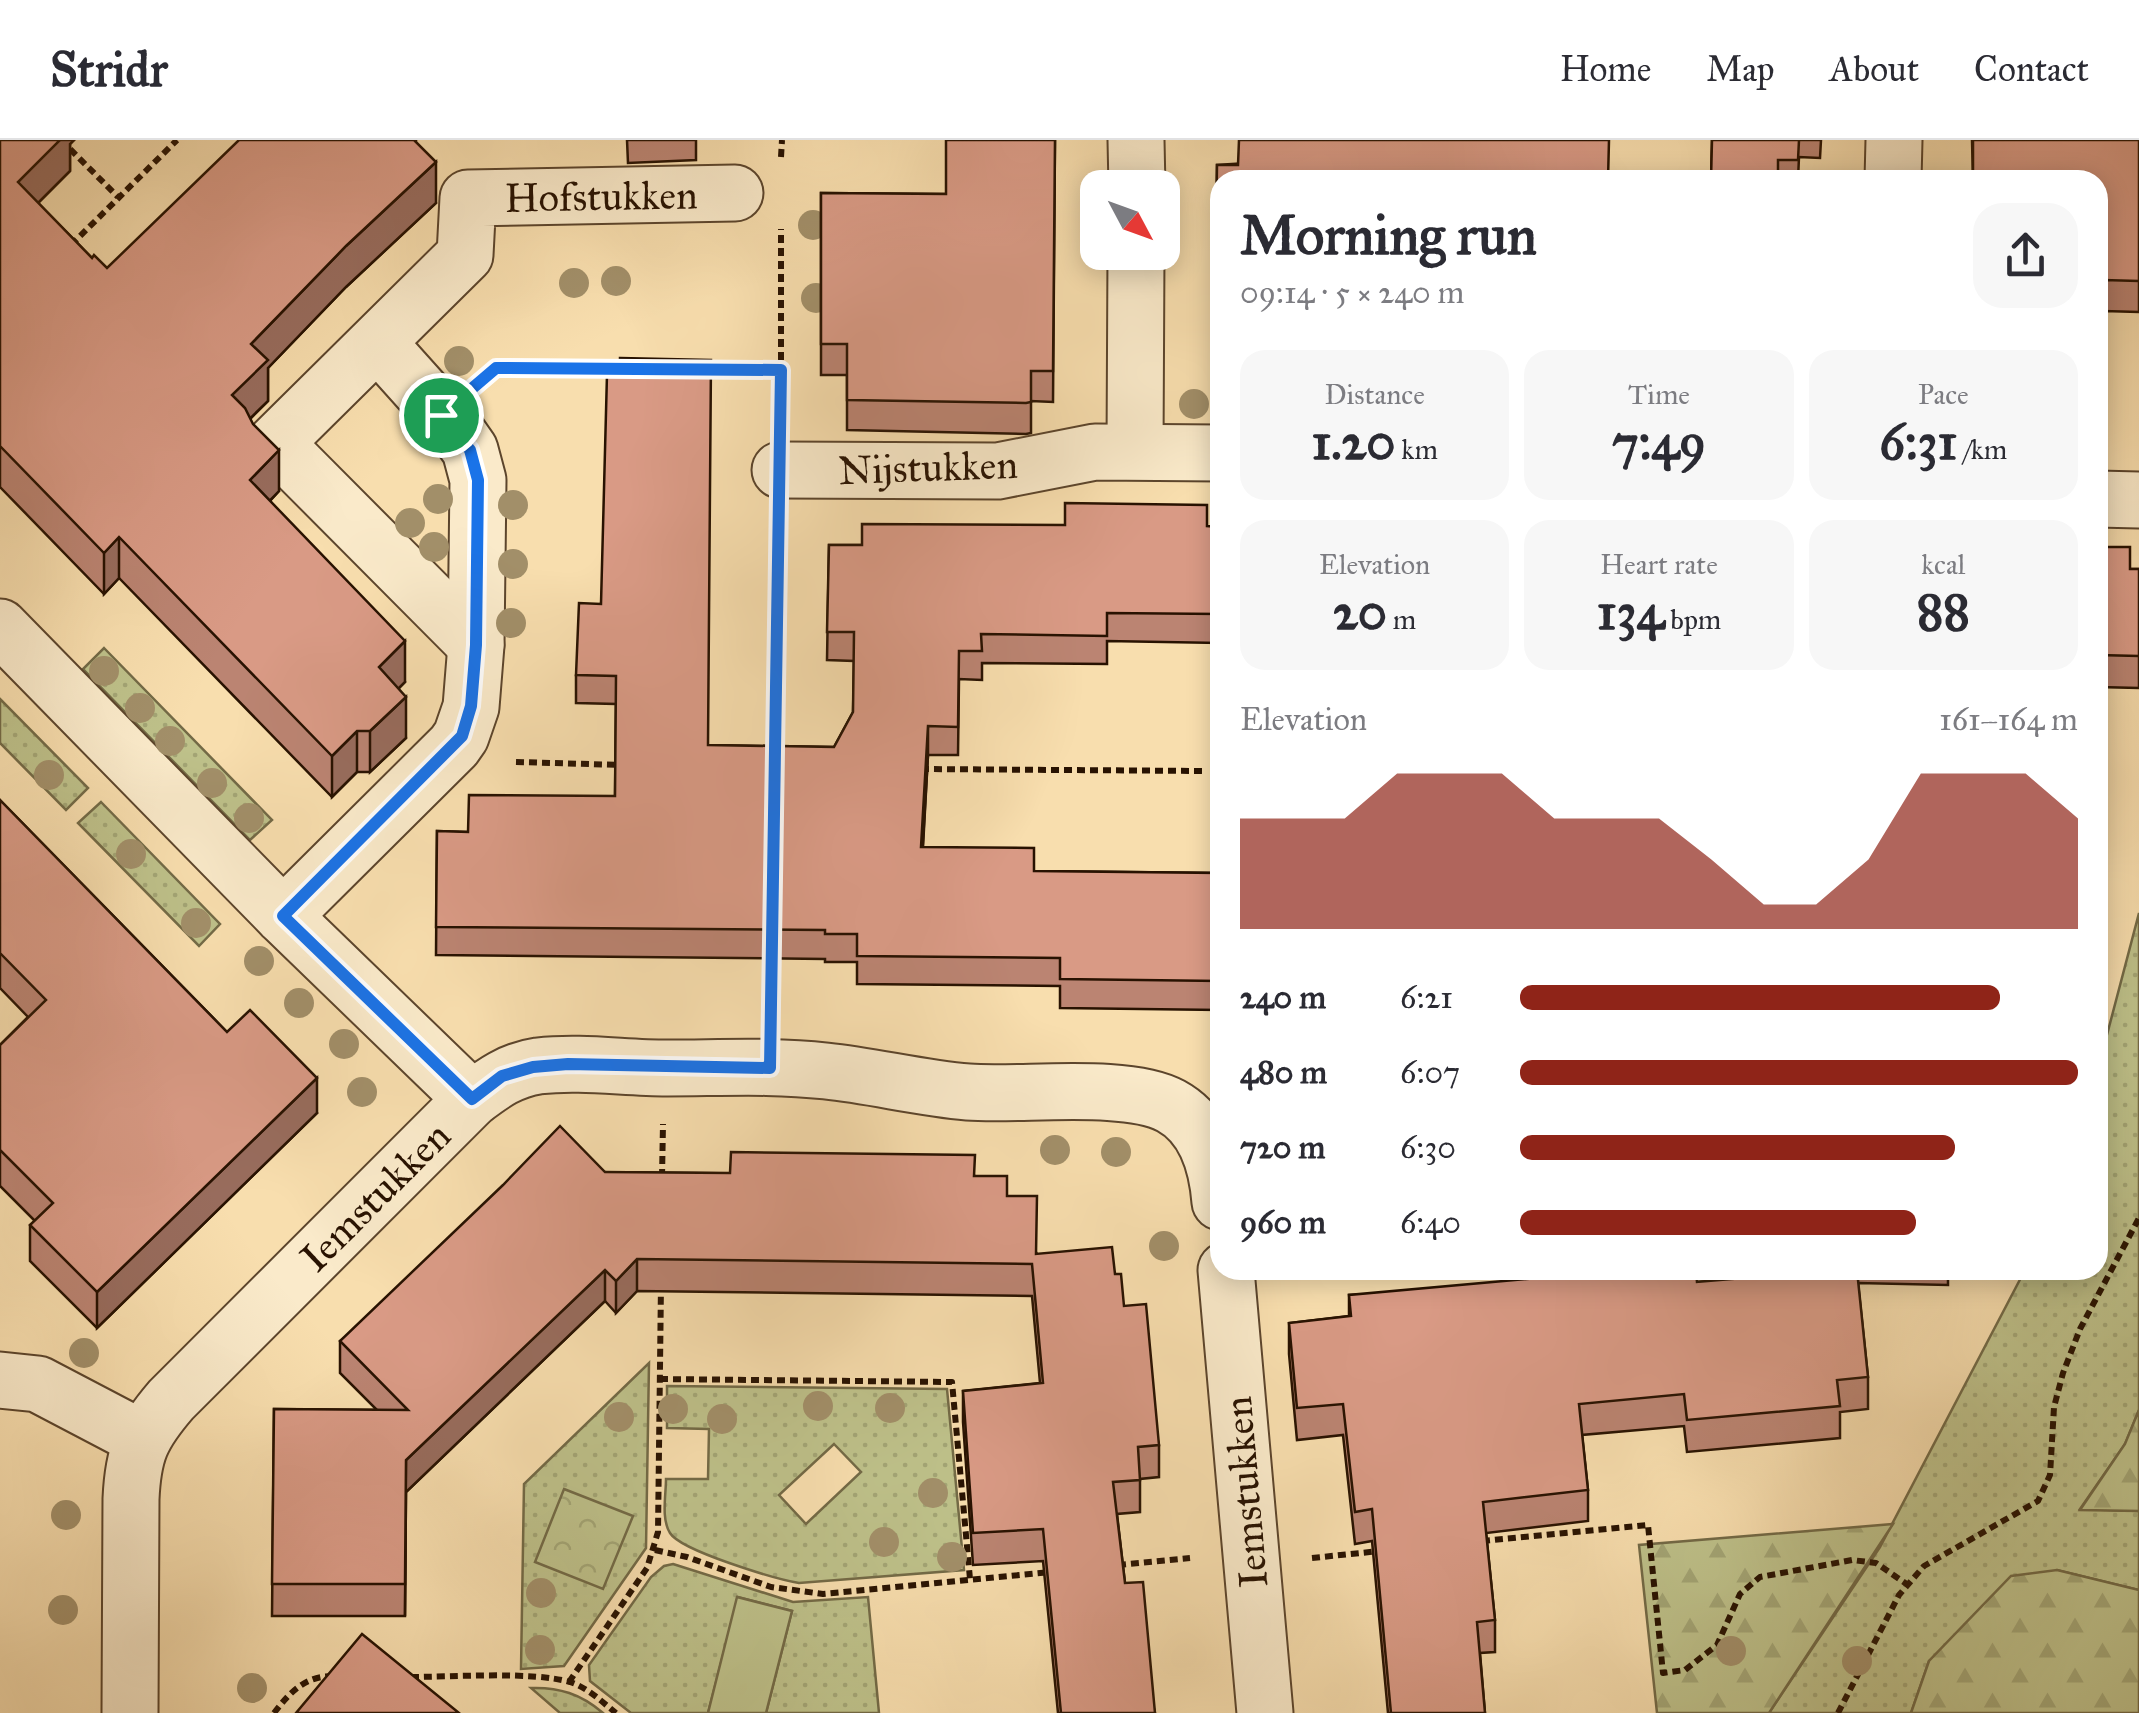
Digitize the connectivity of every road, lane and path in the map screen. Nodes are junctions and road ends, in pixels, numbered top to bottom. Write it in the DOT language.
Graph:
graph roads {
  1 [pos="61,140"];
  2 [pos="177,140"];
  3 [pos="782,140"];
  4 [pos="1136,140"];
  5 [pos="1894,140"];
  6 [pos="1137,170"];
  7 [pos="1893,170"];
  8 [pos="766,194"];
  9 [pos="118,198"];
  10 [pos="66,250"];
  11 [pos="1136,270"];
  12 [pos="378,343"];
  13 [pos="646,369"];
  14 [pos="702,370"];
  15 [pos="781,370"];
  16 [pos="441,415"];
  17 [pos="1134,451"];
  18 [pos="1210,453"];
  19 [pos="780,470"];
  20 [pos="2108,499"];
  21 [pos="2139,500"];
  22 [pos="0,627"];
  23 [pos="476,645"];
  24 [pos="454,746"];
  25 [pos="636,765"];
  26 [pos="775,768"];
  27 [pos="908,769"];
  28 [pos="1206,771"];
  29 [pos="283,916"];
  30 [pos="772,936"];
  31 [pos="662,1068"];
  32 [pos="770,1068"];
  33 [pos="472,1099"];
  34 [pos="1206,1111"];
  35 [pos="1210,1152"];
  36 [pos="662,1182"];
  37 [pos="2139,1218"];
  38 [pos="2108,1276"];
  39 [pos="661,1280"];
  40 [pos="1227,1280"];
  41 [pos="2106,1280"];
  42 [pos="660,1379"];
  43 [pos="0,1380"];
  44 [pos="141,1438"];
  45 [pos="1469,1542"];
  46 [pos="655,1550"];
  47 [pos="1390,1550"];
  48 [pos="1250,1552"];
  49 [pos="1101,1567"];
  50 [pos="1064,1570"];
  51 [pos="970,1580"];
  52 [pos="1908,1585"];
  53 [pos="342,1676"];
  54 [pos="398,1677"];
  55 [pos="569,1682"];
  56 [pos="130,1713"];
  57 [pos="274,1713"];
  58 [pos="616,1713"];
  59 [pos="1266,1713"];
  60 [pos="1838,1713"];
  1 -- 9 [label="path"];
  2 -- 9 [label="path"];
  3 -- 8 [label="path"];
  4 -- 6 [label="street"];
  5 -- 7 [label="street"];
  8 -- 12 [label="street, Hofstukken"];
  8 -- 15 [label="path"];
  9 -- 10 [label="path"];
  11 -- 17 [label="street"];
  12 -- 16 [label="street"];
  12 -- 23 [label="street, Hofstukken"];
  13 -- 16 [label="path"];
  14 -- 15 [label="path"];
  15 -- 19 [label="path"];
  16 -- 23 [label="street"];
  17 -- 18 [label="street, Nijstukken"];
  17 -- 19 [label="street, Nijstukken"];
  19 -- 26 [label="path"];
  20 -- 21 [label="street"];
  22 -- 29 [label="street"];
  23 -- 24 [label="street"];
  24 -- 25 [label="path"];
  24 -- 29 [label="street"];
  27 -- 28 [label="path"];
  29 -- 33 [label="street"];
  30 -- 32 [label="path"];
  31 -- 32 [label="street, Iemstukken"];
  31 -- 33 [label="street, Iemstukken"];
  31 -- 36 [label="path"];
  32 -- 34 [label="street, Iemstukken"];
  33 -- 44 [label="street, Iemstukken"];
  34 -- 35 [label="street, Iemstukken"];
  37 -- 38 [label="path"];
  39 -- 42 [label="path"];
  40 -- 48 [label="street, Iemstukken"];
  41 -- 52 [label="path"];
  42 -- 46 [label="path"];
  42 -- 51 [label="path"];
  43 -- 44 [label="street"];
  44 -- 56 [label="street, Iemstukken"];
  45 -- 52 [label="path"];
  46 -- 51 [label="path"];
  46 -- 55 [label="path"];
  47 -- 48 [label="path"];
  48 -- 49 [label="path"];
  48 -- 59 [label="street, Iemstukken"];
  50 -- 51 [label="path"];
  52 -- 60 [label="path"];
  53 -- 57 [label="path"];
  54 -- 55 [label="path"];
  55 -- 58 [label="path"];
}
